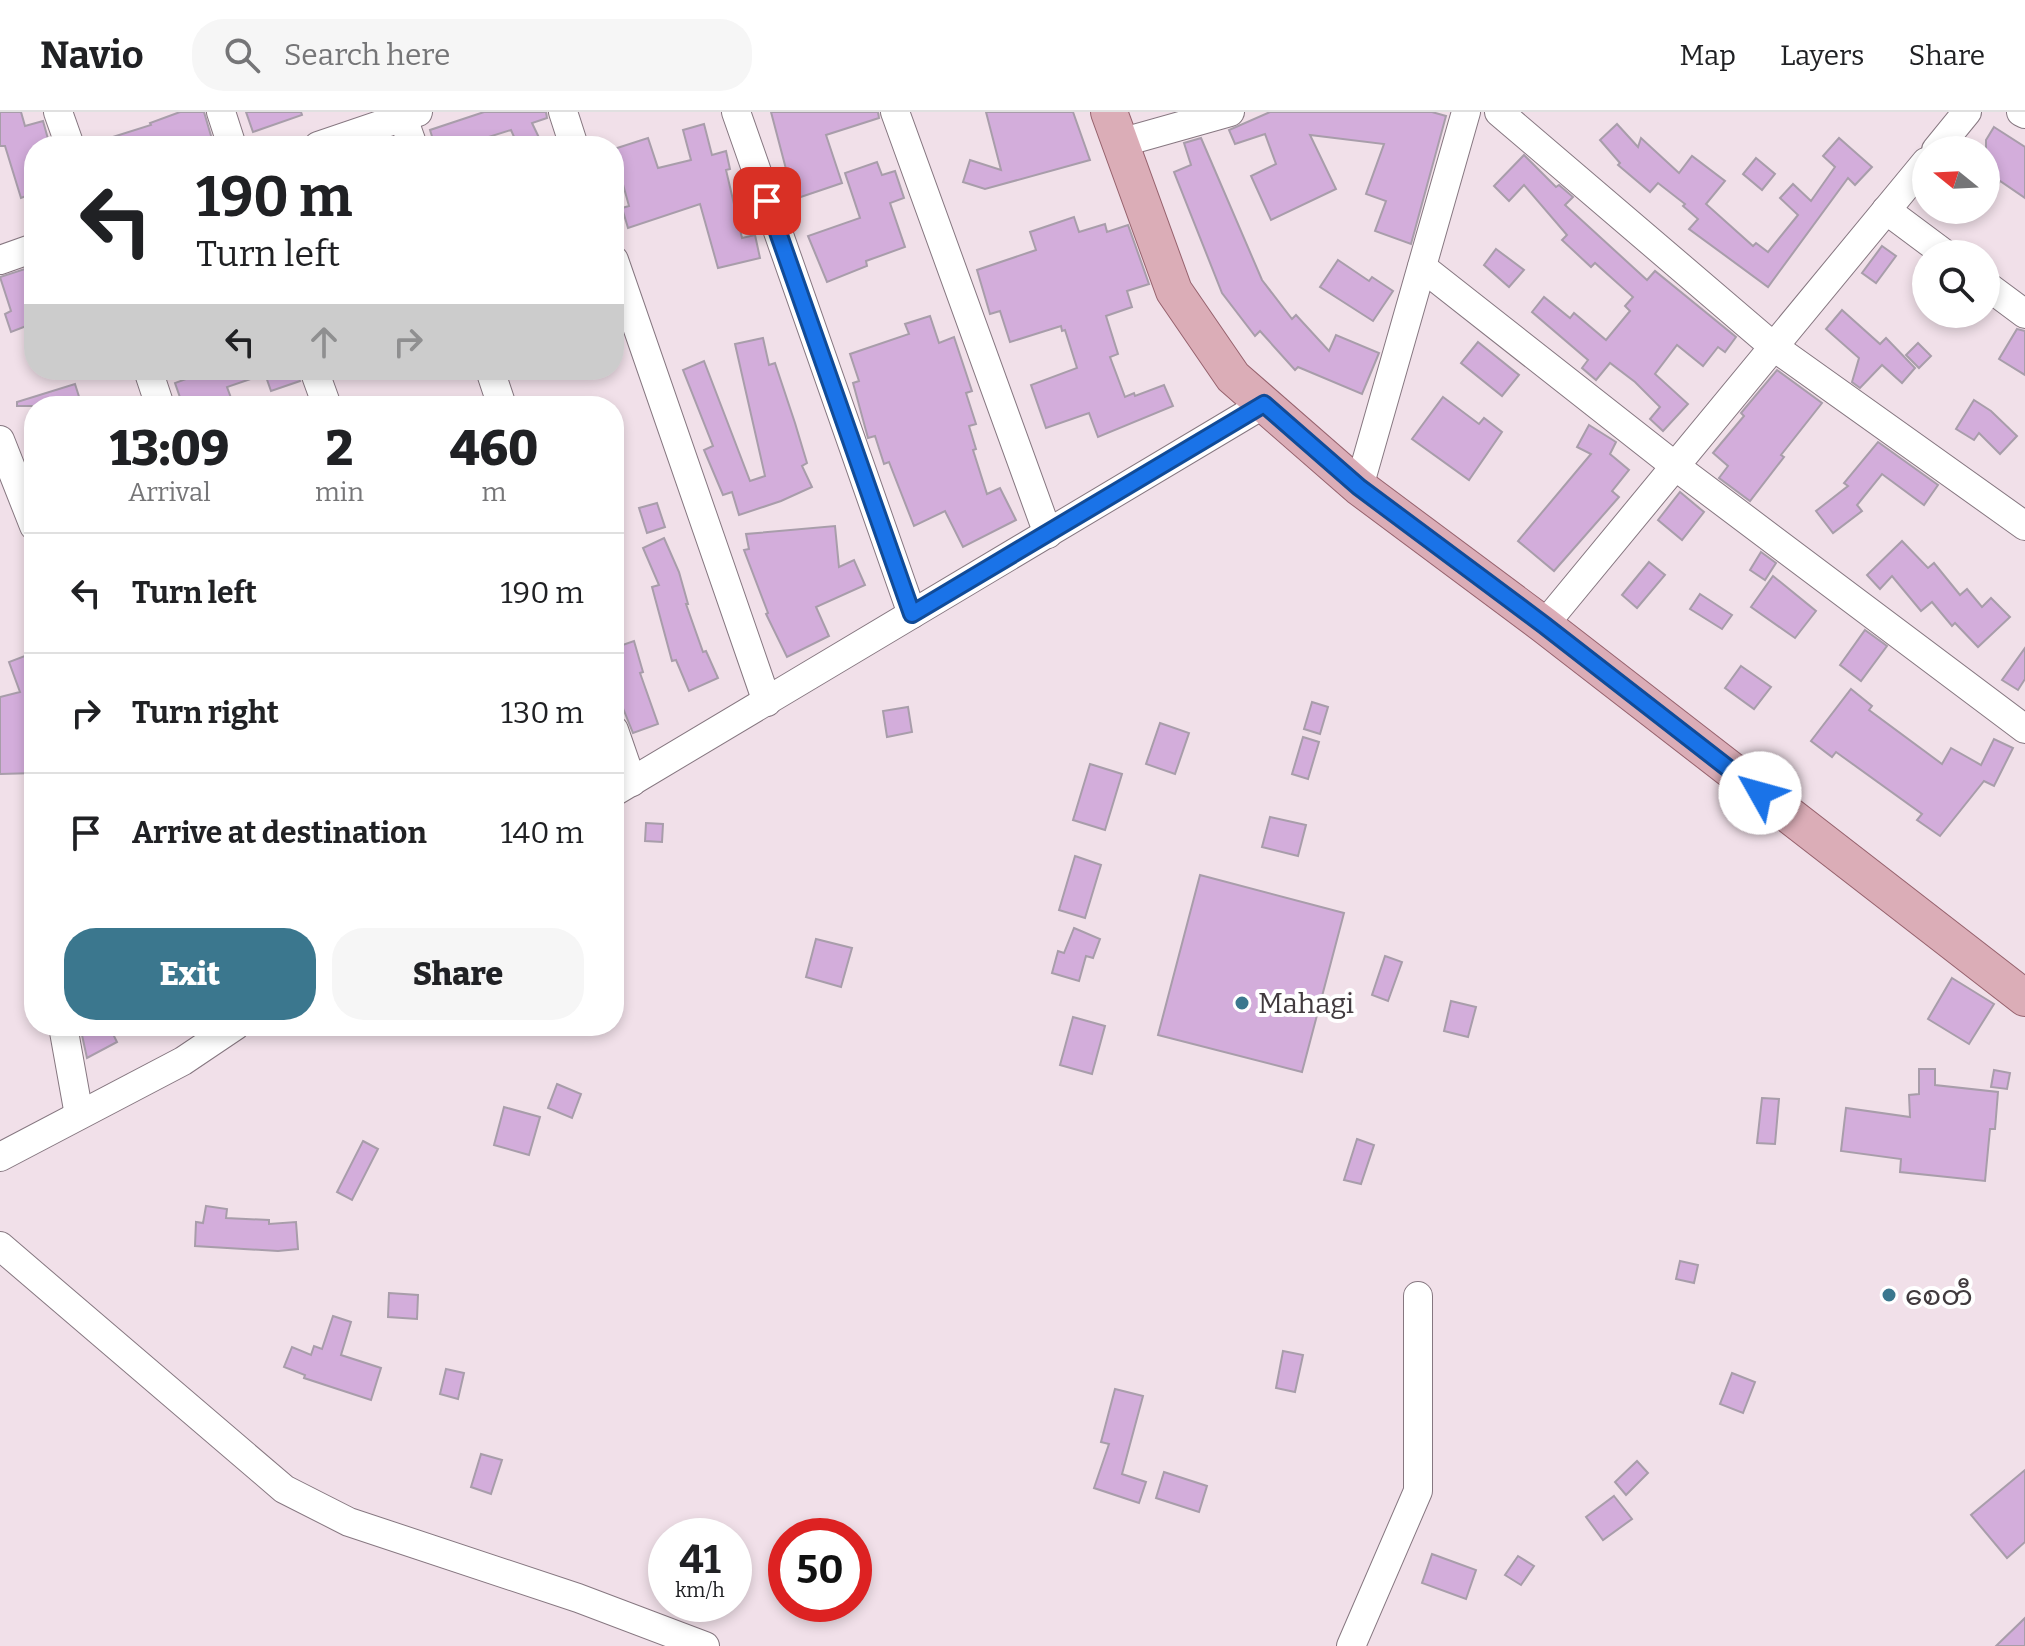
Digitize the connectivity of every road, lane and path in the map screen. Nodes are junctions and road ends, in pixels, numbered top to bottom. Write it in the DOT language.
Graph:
graph roads {
  1 [pos="58,112"];
  2 [pos="221,112"];
  3 [pos="563,112"];
  4 [pos="736,112"];
  5 [pos="895,112"];
  6 [pos="1230,112"];
  7 [pos="1466,112"];
  8 [pos="1499,112"];
  9 [pos="1967,112"];
  10 [pos="407,114"];
  11 [pos="1115,128"];
  12 [pos="66,136"];
  13 [pos="229,136"];
  14 [pos="346,136"];
  15 [pos="411,136"];
  16 [pos="571,136"];
  17 [pos="1947,136"];
  18 [pos="1912,179"];
  19 [pos="1886,210"];
  20 [pos="1926,240"];
  21 [pos="24,252"];
  22 [pos="0,260"];
  23 [pos="1422,267"];
  24 [pos="624,289"];
  25 [pos="2000,295"];
  26 [pos="2025,314"];
  27 [pos="1774,347"];
  28 [pos="1264,404"];
  29 [pos="0,440"];
  30 [pos="1675,466"];
  31 [pos="1359,487"];
  32 [pos="24,501"];
  33 [pos="2025,526"];
  34 [pos="1048,534"];
  35 [pos="912,614"];
  36 [pos="1544,625"];
  37 [pos="767,702"];
  38 [pos="2025,729"];
  39 [pos="624,786"];
  40 [pos="2025,998"];
  41 [pos="65,1036"];
  42 [pos="220,1036"];
  43 [pos="79,1115"];
  44 [pos="0,1157"];
  45 [pos="0,1246"];
  46 [pos="1418,1296"];
  47 [pos="705,1646"];
  48 [pos="1351,1646"];
  1 -- 12 [label="street"];
  2 -- 13 [label="street"];
  3 -- 16 [label="street"];
  4 -- 35 [label="street"];
  5 -- 34 [label="street"];
  6 -- 11 [label="street"];
  7 -- 23 [label="street"];
  8 -- 27 [label="street"];
  9 -- 17 [label="street"];
  10 -- 14 [label="street"];
  10 -- 15 [label="street"];
  11 -- 28 [label="main road"];
  18 -- 19 [label="street"];
  19 -- 20 [label="street"];
  19 -- 27 [label="street"];
  21 -- 22 [label="street"];
  23 -- 30 [label="street"];
  23 -- 31 [label="street"];
  24 -- 37 [label="street"];
  25 -- 26 [label="street"];
  27 -- 30 [label="street"];
  27 -- 33 [label="street"];
  28 -- 31 [label="main road"];
  28 -- 34 [label="street"];
  29 -- 32 [label="street"];
  30 -- 36 [label="street"];
  30 -- 38 [label="street"];
  31 -- 36 [label="main road"];
  34 -- 35 [label="street"];
  35 -- 37 [label="street"];
  36 -- 40 [label="main road"];
  37 -- 39 [label="street"];
  41 -- 43 [label="street"];
  42 -- 43 [label="street"];
  43 -- 44 [label="street"];
  45 -- 47 [label="street"];
  46 -- 48 [label="street"];
}
